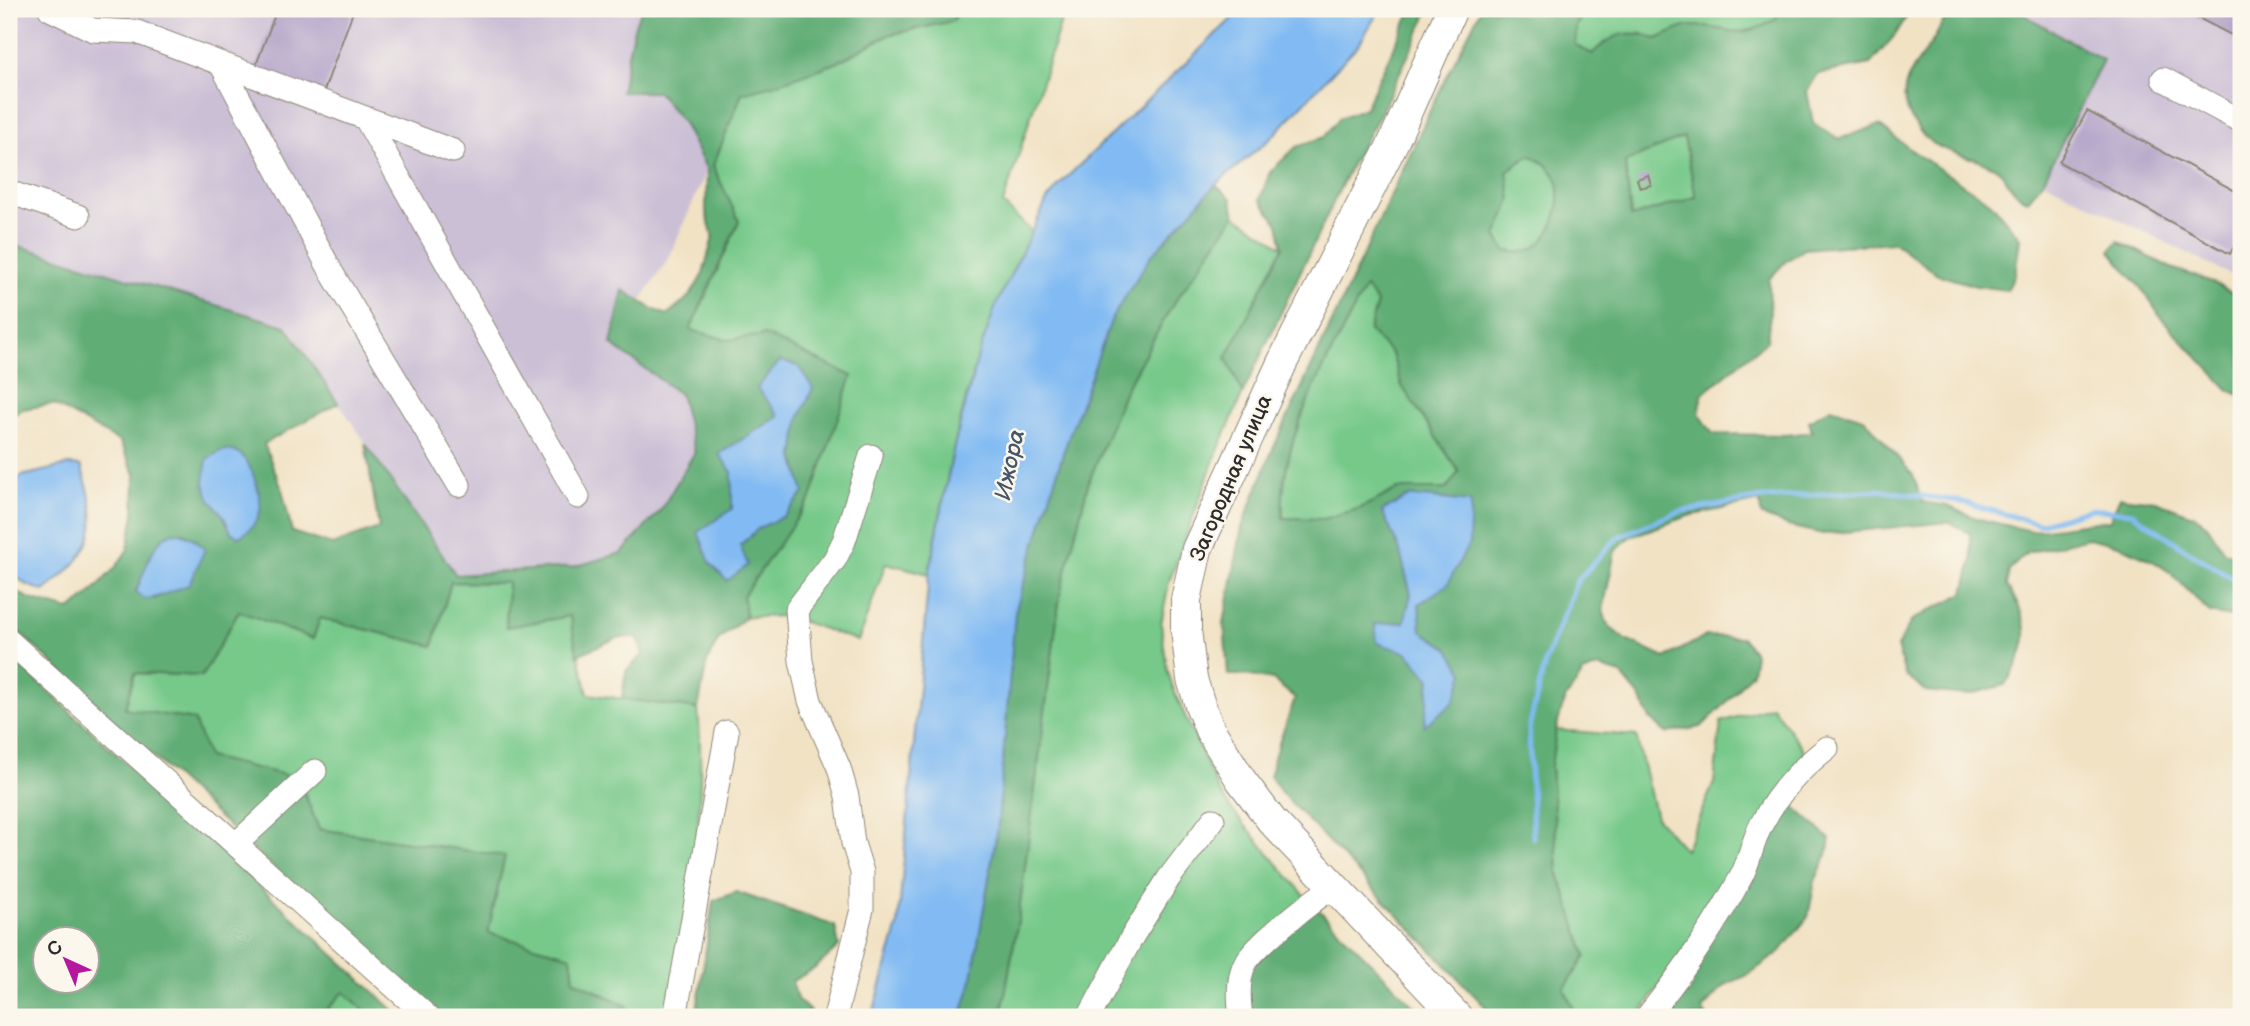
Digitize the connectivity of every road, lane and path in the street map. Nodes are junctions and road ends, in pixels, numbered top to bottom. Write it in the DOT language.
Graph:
graph roads {
  1 [pos="50,9"];
  2 [pos="1452,9"];
  3 [pos="221,64"];
  4 [pos="2163,79"];
  5 [pos="366,119"];
  6 [pos="2241,121"];
  7 [pos="453,151"];
  8 [pos="9,192"];
  9 [pos="78,216"];
  10 [pos="871,456"];
  11 [pos="459,485"];
  12 [pos="578,497"];
  13 [pos="9,640"];
  14 [pos="727,732"];
  15 [pos="1827,748"];
  16 [pos="315,772"];
  17 [pos="1213,820"];
  18 [pos="236,844"];
  19 [pos="1333,886"];
  20 [pos="428,1017"];
  21 [pos="676,1017"];
  22 [pos="835,1017"];
  23 [pos="1089,1017"];
  24 [pos="1241,1017"];
  25 [pos="1457,1017"];
  26 [pos="1647,1017"];
  1 -- 3 [label="street"];
  2 -- 19 [label="main road, Загородная улица"];
  3 -- 5 [label="street"];
  3 -- 11 [label="street"];
  4 -- 6 [label="street"];
  5 -- 7 [label="street"];
  5 -- 12 [label="street"];
  8 -- 9 [label="street"];
  10 -- 22 [label="street"];
  13 -- 18 [label="street"];
  14 -- 21 [label="street"];
  15 -- 26 [label="street"];
  16 -- 18 [label="street"];
  17 -- 23 [label="street"];
  18 -- 20 [label="street"];
  19 -- 24 [label="street"];
  19 -- 25 [label="main road, Загородная улица"];
}
